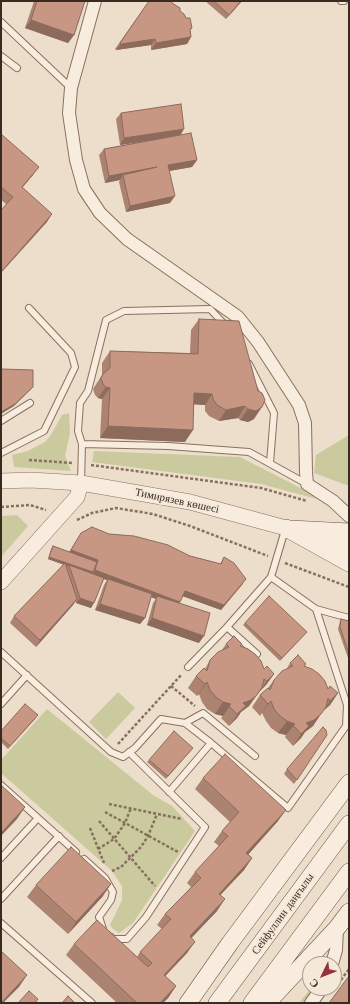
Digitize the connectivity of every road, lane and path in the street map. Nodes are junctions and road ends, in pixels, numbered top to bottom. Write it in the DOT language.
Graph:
graph roads {
  1 [pos="95,1"];
  2 [pos="1,22"];
  3 [pos="1,56"];
  4 [pos="17,68"];
  5 [pos="71,88"];
  6 [pos="29,308"];
  7 [pos="230,329"];
  8 [pos="247,360"];
  9 [pos="30,403"];
  10 [pos="1,421"];
  11 [pos="82,444"];
  12 [pos="1,454"];
  13 [pos="29,460"];
  14 [pos="270,463"];
  15 [pos="81,464"];
  16 [pos="1,481"];
  17 [pos="81,483"];
  18 [pos="307,484"];
  19 [pos="314,503"];
  20 [pos="1,507"];
  21 [pos="48,511"];
  22 [pos="349,516"];
  23 [pos="77,520"];
  24 [pos="286,528"];
  25 [pos="349,532"];
  26 [pos="349,548"];
  27 [pos="275,559"];
  28 [pos="349,563"];
  29 [pos="271,576"];
  30 [pos="1,582"];
  31 [pos="349,587"];
  32 [pos="316,609"];
  33 [pos="349,618"];
  34 [pos="227,627"];
  35 [pos="1,652"];
  36 [pos="256,654"];
  37 [pos="188,667"];
  38 [pos="27,675"];
  39 [pos="171,686"];
  40 [pos="1,704"];
  41 [pos="203,713"];
  42 [pos="185,723"];
  43 [pos="211,743"];
  44 [pos="111,752"];
  45 [pos="129,752"];
  46 [pos="256,756"];
  47 [pos="349,783"];
  48 [pos="1,785"];
  49 [pos="169,792"];
  50 [pos="109,804"];
  51 [pos="131,808"];
  52 [pos="105,812"];
  53 [pos="157,814"];
  54 [pos="38,818"];
  55 [pos="99,821"];
  56 [pos="125,823"];
  57 [pos="201,823"];
  58 [pos="349,824"];
  59 [pos="90,828"];
  60 [pos="59,836"];
  61 [pos="148,836"];
  62 [pos="114,839"];
  63 [pos="98,850"];
  64 [pos="186,857"];
  65 [pos="1,858"];
  66 [pos="131,858"];
  67 [pos="106,867"];
  68 [pos="349,872"];
  69 [pos="108,873"];
  70 [pos="162,894"];
  71 [pos="1,899"];
  72 [pos="349,912"];
  73 [pos="1,923"];
  74 [pos="337,928"];
  75 [pos="334,956"];
  76 [pos="320,996"];
  77 [pos="92,1003"];
  78 [pos="188,1003"];
  79 [pos="218,1003"];
  80 [pos="252,1003"];
  81 [pos="267,1003"];
  82 [pos="311,1003"];
  1 -- 5 [label="street"];
  2 -- 5 [label="lane"];
  3 -- 4 [label="lane"];
  5 -- 18 [label="street"];
  6 -- 12 [label="lane"];
  7 -- 11 [label="lane"];
  8 -- 14 [label="lane"];
  9 -- 10 [label="lane"];
  11 -- 14 [label="lane"];
  11 -- 15 [label="lane"];
  13 -- 15 [label="path"];
  14 -- 18 [label="lane"];
  15 -- 17 [label="lane"];
  15 -- 19 [label="path"];
  16 -- 17 [label="street, Тимирязев көшесі"];
  17 -- 24 [label="street, Тимирязев көшесі"];
  17 -- 30 [label="street"];
  18 -- 22 [label="street"];
  20 -- 21 [label="path"];
  23 -- 27 [label="path"];
  24 -- 25 [label="main road"];
  24 -- 26 [label="street, Тимирязев көшесі"];
  24 -- 27 [label="lane"];
  24 -- 28 [label="main road"];
  27 -- 29 [label="lane"];
  27 -- 31 [label="path"];
  29 -- 32 [label="lane"];
  29 -- 34 [label="lane"];
  32 -- 33 [label="lane"];
  32 -- 43 [label="lane"];
  34 -- 36 [label="lane"];
  34 -- 37 [label="lane"];
  35 -- 38 [label="lane"];
  37 -- 39 [label="path"];
  38 -- 40 [label="lane"];
  38 -- 44 [label="lane"];
  39 -- 41 [label="path"];
  39 -- 44 [label="path"];
  41 -- 42 [label="lane"];
  41 -- 46 [label="lane"];
  42 -- 43 [label="lane"];
  42 -- 45 [label="lane"];
  43 -- 49 [label="lane"];
  44 -- 45 [label="lane"];
  45 -- 49 [label="lane"];
  47 -- 78 [label="main road"];
  48 -- 54 [label="lane"];
  49 -- 57 [label="lane"];
  50 -- 51 [label="path"];
  51 -- 53 [label="path"];
  51 -- 56 [label="path"];
  52 -- 56 [label="path"];
  53 -- 57 [label="path"];
  53 -- 61 [label="path"];
  54 -- 60 [label="lane"];
  54 -- 65 [label="lane"];
  55 -- 62 [label="path"];
  56 -- 61 [label="path"];
  56 -- 62 [label="path"];
  57 -- 64 [label="lane"];
  58 -- 79 [label="main road, Сейфуллин даңғылы"];
  59 -- 63 [label="path"];
  60 -- 70 [label="lane"];
  60 -- 71 [label="lane"];
  61 -- 64 [label="path"];
  61 -- 66 [label="path"];
  62 -- 63 [label="path"];
  62 -- 66 [label="path"];
  63 -- 67 [label="path"];
  64 -- 70 [label="lane"];
  66 -- 69 [label="path"];
  66 -- 70 [label="path"];
  68 -- 80 [label="main road"];
  72 -- 74 [label="main road"];
  73 -- 77 [label="lane"];
  74 -- 75 [label="street"];
  74 -- 81 [label="main road"];
  76 -- 82 [label="street"];
}
